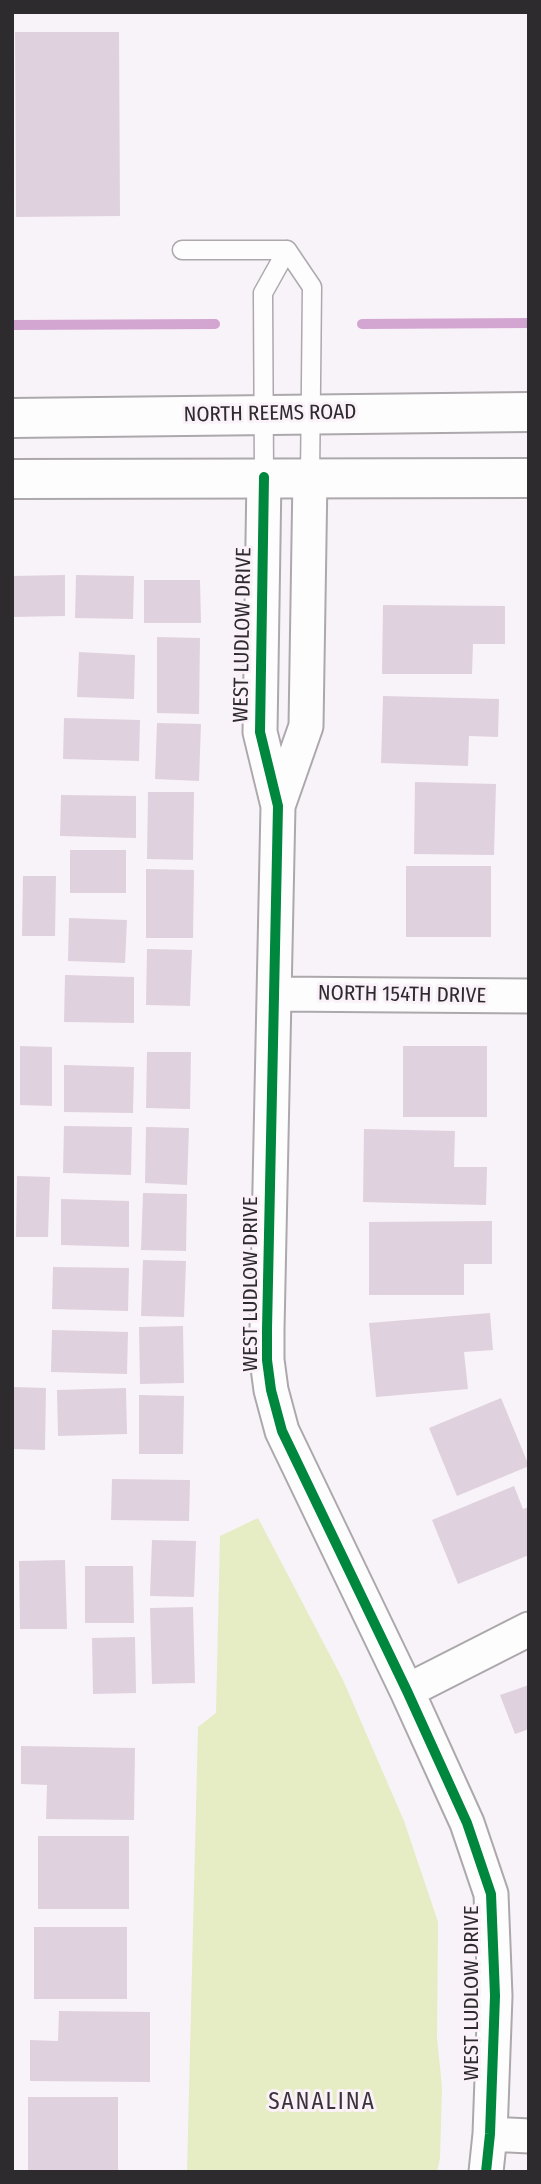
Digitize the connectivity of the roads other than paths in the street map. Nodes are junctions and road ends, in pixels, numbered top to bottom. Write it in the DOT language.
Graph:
graph roads {
  1 [pos="182,250"];
  2 [pos="287,250"];
  3 [pos="529,412"];
  4 [pos="311,413"];
  5 [pos="264,414"];
  6 [pos="12,418"];
  7 [pos="264,477"];
  8 [pos="310,477"];
  9 [pos="529,478"];
  10 [pos="12,479"];
  11 [pos="278,806"];
  12 [pos="275,993"];
  13 [pos="529,996"];
  14 [pos="529,1629"];
  15 [pos="407,1691"];
  16 [pos="489,2134"];
  17 [pos="529,2136"];
  18 [pos="486,2172"];
  1 -- 2 [label="lane"];
  2 -- 4 [label="lane"];
  2 -- 5 [label="lane"];
  3 -- 4 [label="main road, NORTH REEMS ROAD"];
  4 -- 5 [label="main road, NORTH REEMS ROAD"];
  4 -- 8 [label="lane"];
  5 -- 6 [label="main road, NORTH REEMS ROAD"];
  5 -- 7 [label="lane"];
  7 -- 8 [label="main road"];
  7 -- 10 [label="main road"];
  7 -- 11 [label="street, WEST LUDLOW DRIVE"];
  8 -- 9 [label="main road"];
  8 -- 11 [label="street, WEST LUDLOW DRIVE"];
  11 -- 12 [label="street, WEST LUDLOW DRIVE"];
  12 -- 13 [label="street, NORTH 154TH DRIVE"];
  12 -- 15 [label="street, WEST LUDLOW DRIVE"];
  14 -- 15 [label="street"];
  15 -- 16 [label="street, WEST LUDLOW DRIVE"];
  16 -- 17 [label="street"];
  16 -- 18 [label="street, WEST LUDLOW DRIVE"];
}
